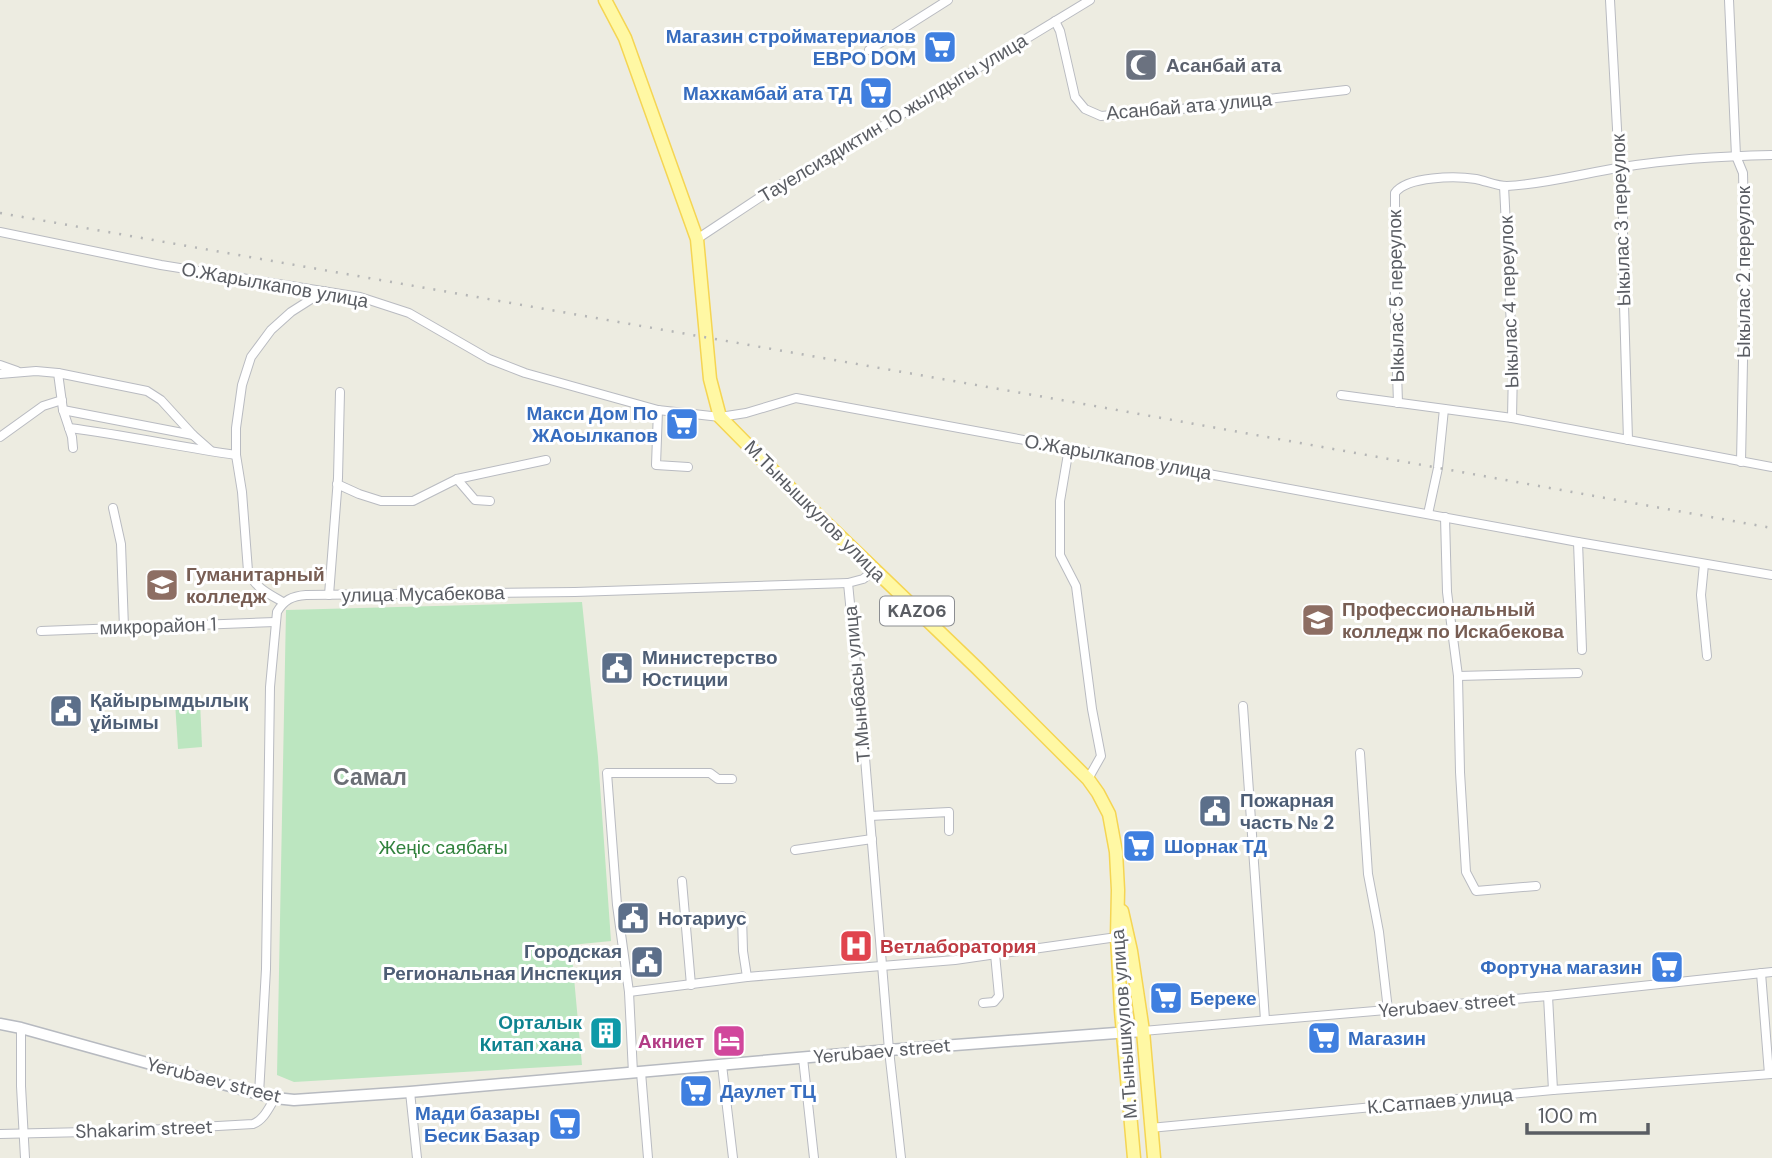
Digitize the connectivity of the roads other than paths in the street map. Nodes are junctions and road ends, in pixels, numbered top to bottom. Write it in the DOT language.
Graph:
graph roads {
  1 [pos="605,0"];
  2 [pos="948,0"];
  3 [pos="1090,0"];
  4 [pos="1610,0"];
  5 [pos="1729,0"];
  6 [pos="1055,21"];
  7 [pos="869,50"];
  8 [pos="1346,89"];
  9 [pos="1772,155"];
  10 [pos="1736,156"];
  11 [pos="1621,167"];
  12 [pos="1504,186"];
  13 [pos="0,232"];
  14 [pos="697,239"];
  15 [pos="324,291"];
  16 [pos="0,365"];
  17 [pos="21,372"];
  18 [pos="58,373"];
  19 [pos="0,374"];
  20 [pos="340,392"];
  21 [pos="1341,395"];
  22 [pos="1398,403"];
  23 [pos="63,405"];
  24 [pos="1444,409"];
  25 [pos="658,410"];
  26 [pos="720,417"];
  27 [pos="1512,418"];
  28 [pos="69,428"];
  29 [pos="193,435"];
  30 [pos="0,438"];
  31 [pos="1628,440"];
  32 [pos="74,448"];
  33 [pos="1069,448"];
  34 [pos="213,452"];
  35 [pos="236,455"];
  36 [pos="546,460"];
  37 [pos="1741,462"];
  38 [pos="688,467"];
  39 [pos="1772,467"];
  40 [pos="457,480"];
  41 [pos="337,484"];
  42 [pos="490,501"];
  43 [pos="113,508"];
  44 [pos="1428,514"];
  45 [pos="1445,517"];
  46 [pos="1578,542"];
  47 [pos="1704,564"];
  48 [pos="875,570"];
  49 [pos="1772,575"];
  50 [pos="848,583"];
  51 [pos="329,595"];
  52 [pos="283,602"];
  53 [pos="275,622"];
  54 [pos="124,628"];
  55 [pos="41,631"];
  56 [pos="1582,650"];
  57 [pos="1707,656"];
  58 [pos="1577,673"];
  59 [pos="1458,676"];
  60 [pos="1243,706"];
  61 [pos="1360,753"];
  62 [pos="732,779"];
  63 [pos="1088,779"];
  64 [pos="870,816"];
  65 [pos="949,831"];
  66 [pos="872,839"];
  67 [pos="795,850"];
  68 [pos="682,881"];
  69 [pos="1536,886"];
  70 [pos="1118,890"];
  71 [pos="742,916"];
  72 [pos="1116,937"];
  73 [pos="995,954"];
  74 [pos="883,965"];
  75 [pos="1772,972"];
  76 [pos="1761,974"];
  77 [pos="747,977"];
  78 [pos="691,985"];
  79 [pos="629,992"];
  80 [pos="1548,996"];
  81 [pos="984,1003"];
  82 [pos="1388,1010"];
  83 [pos="1265,1020"];
  84 [pos="0,1024"];
  85 [pos="21,1028"];
  86 [pos="1143,1031"];
  87 [pos="1123,1032"];
  88 [pos="889,1050"];
  89 [pos="803,1058"];
  90 [pos="722,1065"];
  91 [pos="637,1072"];
  92 [pos="1771,1074"];
  93 [pos="1553,1090"];
  94 [pos="410,1092"];
  95 [pos="259,1094"];
  96 [pos="275,1098"];
  97 [pos="1150,1128"];
  98 [pos="24,1133"];
  99 [pos="0,1134"];
  100 [pos="24,1158"];
  101 [pos="417,1158"];
  102 [pos="648,1158"];
  103 [pos="733,1158"];
  104 [pos="814,1158"];
  105 [pos="901,1158"];
  106 [pos="1134,1158"];
  107 [pos="1154,1158"];
  1 -- 14 [label="main road, KАZ06"];
  2 -- 7 [label="street"];
  3 -- 6 [label="street, Тауелсиздиктин 10 жылдыгы улица"];
  4 -- 11 [label="street, Ыкылас 3 переулок"];
  5 -- 10 [label="street, Ыкылас 2 переулок"];
  6 -- 8 [label="street, Асанбай ата улица"];
  6 -- 14 [label="street, Тауелсиздиктин 10 жылдыгы улица"];
  9 -- 10 [label="street"];
  10 -- 11 [label="street"];
  10 -- 37 [label="street, Ыкылас 2 переулок"];
  11 -- 12 [label="street"];
  11 -- 31 [label="street, Ыкылас 3 переулок"];
  12 -- 22 [label="street, Ыкылас 5 переулок"];
  12 -- 27 [label="street, Ыкылас 4 переулок"];
  13 -- 15 [label="street, О.Жарылкапов улица"];
  14 -- 26 [label="main road, М.Тынышкулов улица / KАZ06"];
  15 -- 25 [label="street, О.Жарылкапов улица"];
  15 -- 35 [label="street"];
  16 -- 17 [label="street"];
  17 -- 18 [label="street"];
  17 -- 19 [label="street"];
  18 -- 23 [label="street"];
  18 -- 29 [label="street"];
  20 -- 41 [label="street"];
  21 -- 22 [label="street"];
  22 -- 24 [label="street"];
  23 -- 28 [label="street"];
  23 -- 29 [label="street"];
  23 -- 30 [label="street"];
  24 -- 27 [label="street"];
  24 -- 44 [label="street"];
  25 -- 26 [label="street, О.Жарылкапов улица"];
  25 -- 38 [label="street"];
  26 -- 33 [label="street, О.Жарылкапов улица"];
  26 -- 48 [label="main road, М.Тынышкулов улица / KАZ06"];
  27 -- 31 [label="street"];
  28 -- 32 [label="street"];
  28 -- 34 [label="street"];
  29 -- 34 [label="street"];
  31 -- 37 [label="street"];
  33 -- 44 [label="street, О.Жарылкапов улица"];
  33 -- 63 [label="street"];
  34 -- 35 [label="street"];
  35 -- 52 [label="street"];
  36 -- 40 [label="street"];
  37 -- 39 [label="street"];
  40 -- 41 [label="street"];
  40 -- 42 [label="street"];
  41 -- 51 [label="street"];
  43 -- 54 [label="street"];
  44 -- 45 [label="street, О.Жарылкапов улица"];
  45 -- 46 [label="street, О.Жарылкапов улица"];
  45 -- 59 [label="street"];
  46 -- 47 [label="street, О.Жарылкапов улица"];
  46 -- 56 [label="street"];
  47 -- 49 [label="street, О.Жарылкапов улица"];
  47 -- 57 [label="street"];
  48 -- 50 [label="street, Т.Мынбасы улица"];
  48 -- 63 [label="main road, М.Тынышкулов улица / KАZ06"];
  50 -- 51 [label="street, улица Мусабекова"];
  50 -- 64 [label="street, Т.Мынбасы улица"];
  51 -- 52 [label="street, улица Мусабекова"];
  52 -- 53 [label="street"];
  53 -- 54 [label="street, микрорайон 1"];
  53 -- 95 [label="street"];
  54 -- 55 [label="street, микрорайон 1"];
  58 -- 59 [label="street"];
  59 -- 69 [label="street"];
  60 -- 83 [label="street"];
  61 -- 82 [label="street"];
  62 -- 79 [label="street"];
  63 -- 70 [label="main road, М.Тынышкулов улица / KАZ06"];
  64 -- 65 [label="street"];
  64 -- 66 [label="street, Т.Мынбасы улица"];
  66 -- 67 [label="street"];
  66 -- 74 [label="street, Т.Мынбасы улица"];
  68 -- 78 [label="street"];
  70 -- 72 [label="main road, М.Тынышкулов улица / KАZ06"];
  70 -- 86 [label="main road, М.Тынышкулов улица / KАZ06"];
  71 -- 77 [label="street"];
  72 -- 73 [label="street"];
  72 -- 87 [label="main road, М.Тынышкулов улица / KАZ06"];
  73 -- 74 [label="street"];
  73 -- 81 [label="street"];
  74 -- 77 [label="street"];
  74 -- 88 [label="street, Т.Мынбасы улица"];
  75 -- 76 [label="street, Yerubaev street"];
  76 -- 80 [label="street, Yerubaev street"];
  76 -- 92 [label="street"];
  77 -- 78 [label="street"];
  78 -- 79 [label="street"];
  79 -- 91 [label="street"];
  80 -- 82 [label="street, Yerubaev street"];
  80 -- 93 [label="street"];
  82 -- 83 [label="street, Yerubaev street"];
  83 -- 86 [label="street, Yerubaev street"];
  84 -- 85 [label="main road, Yerubaev street"];
  85 -- 95 [label="main road, Yerubaev street"];
  85 -- 98 [label="street"];
  86 -- 87 [label="main road, Yerubaev street"];
  86 -- 97 [label="main road, М.Тынышкулов улица / KАZ06"];
  87 -- 88 [label="main road, Yerubaev street"];
  87 -- 106 [label="main road, М.Тынышкулов улица / KАZ06"];
  88 -- 89 [label="main road, Yerubaev street"];
  88 -- 105 [label="street, Т.Мынбасы улица"];
  89 -- 90 [label="main road, Yerubaev street"];
  89 -- 104 [label="street"];
  90 -- 91 [label="main road, Yerubaev street"];
  90 -- 103 [label="street"];
  91 -- 94 [label="main road, Yerubaev street"];
  91 -- 102 [label="street"];
  92 -- 93 [label="street, К.Сатпаев улица"];
  93 -- 97 [label="street, К.Сатпаев улица"];
  94 -- 96 [label="main road, Yerubaev street"];
  94 -- 101 [label="street"];
  95 -- 96 [label="main road, Yerubaev street"];
  96 -- 98 [label="street, Shakarim street"];
  97 -- 107 [label="main road, М.Тынышкулов улица / KАZ06"];
  98 -- 99 [label="street, Shakarim street"];
  98 -- 100 [label="street"];
}
